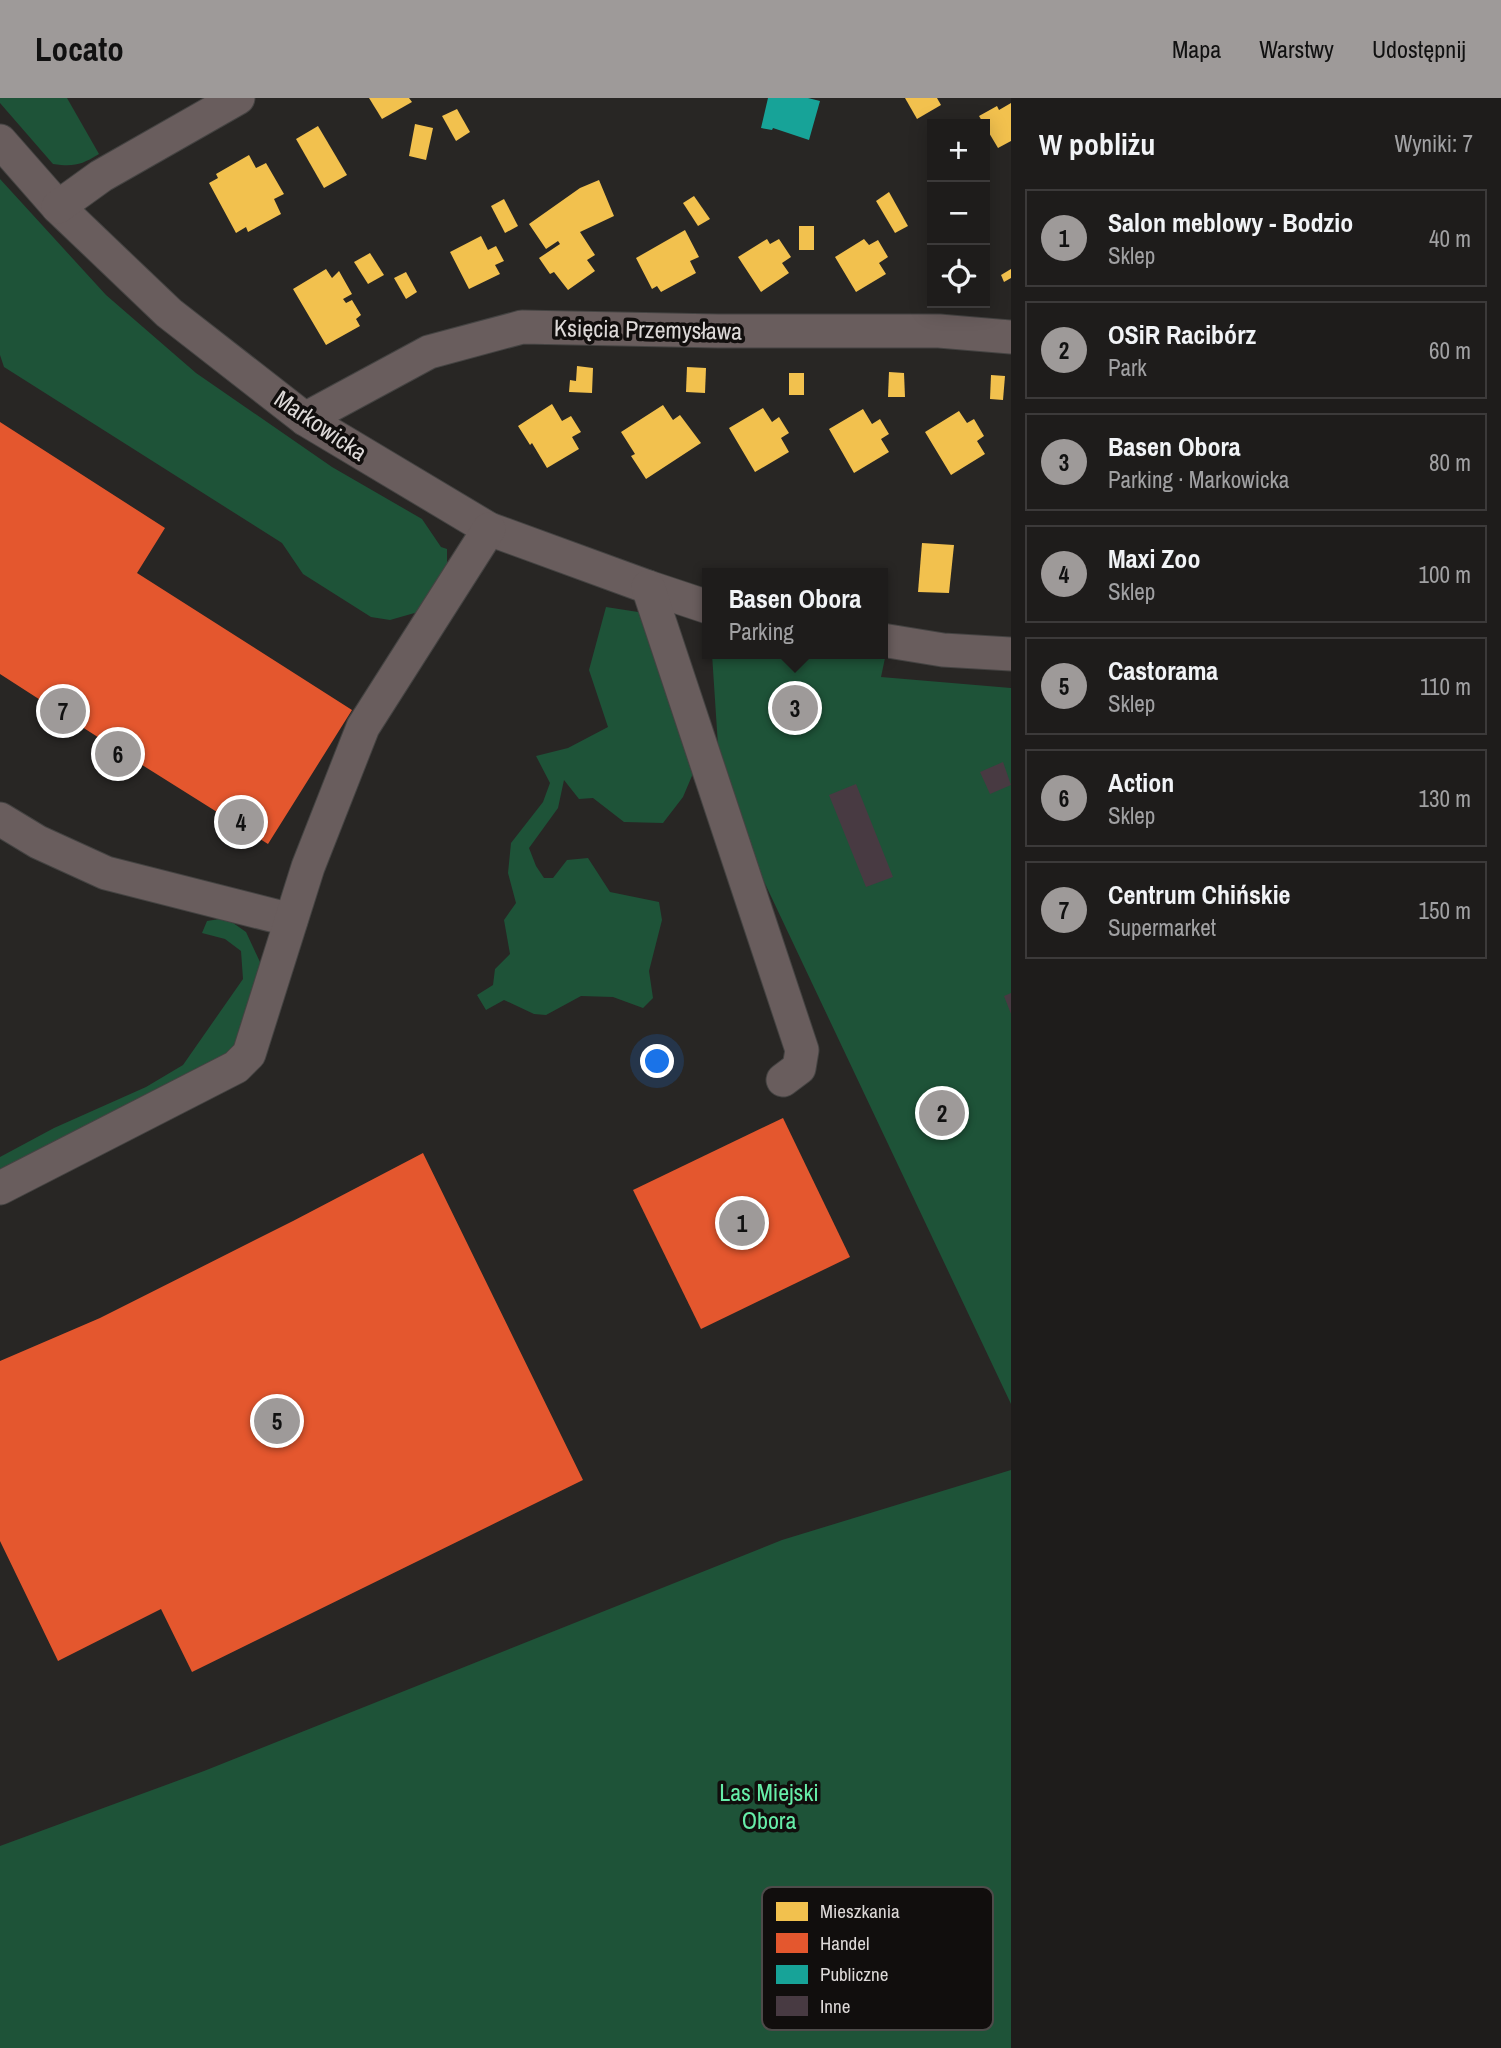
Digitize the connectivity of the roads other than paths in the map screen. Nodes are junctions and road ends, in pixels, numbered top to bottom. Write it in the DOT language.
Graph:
graph roads {
  1 [pos="238,98"];
  2 [pos="0,141"];
  3 [pos="58,207"];
  4 [pos="1011,337"];
  5 [pos="305,419"];
  6 [pos="489,529"];
  7 [pos="648,587"];
  8 [pos="702,605"];
  9 [pos="888,641"];
  10 [pos="1011,654"];
  11 [pos="0,819"];
  12 [pos="291,920"];
  13 [pos="783,1080"];
  14 [pos="0,1188"];
  1 -- 3 [label="street"];
  2 -- 3 [label="street, Markowicka"];
  3 -- 5 [label="street, Markowicka"];
  4 -- 5 [label="street, Księcia Przemysława"];
  5 -- 6 [label="street, Markowicka"];
  6 -- 7 [label="street, Markowicka"];
  6 -- 12 [label="street"];
  7 -- 8 [label="street, Markowicka"];
  7 -- 13 [label="street"];
  9 -- 10 [label="street"];
  11 -- 12 [label="street"];
  12 -- 14 [label="street"];
}
